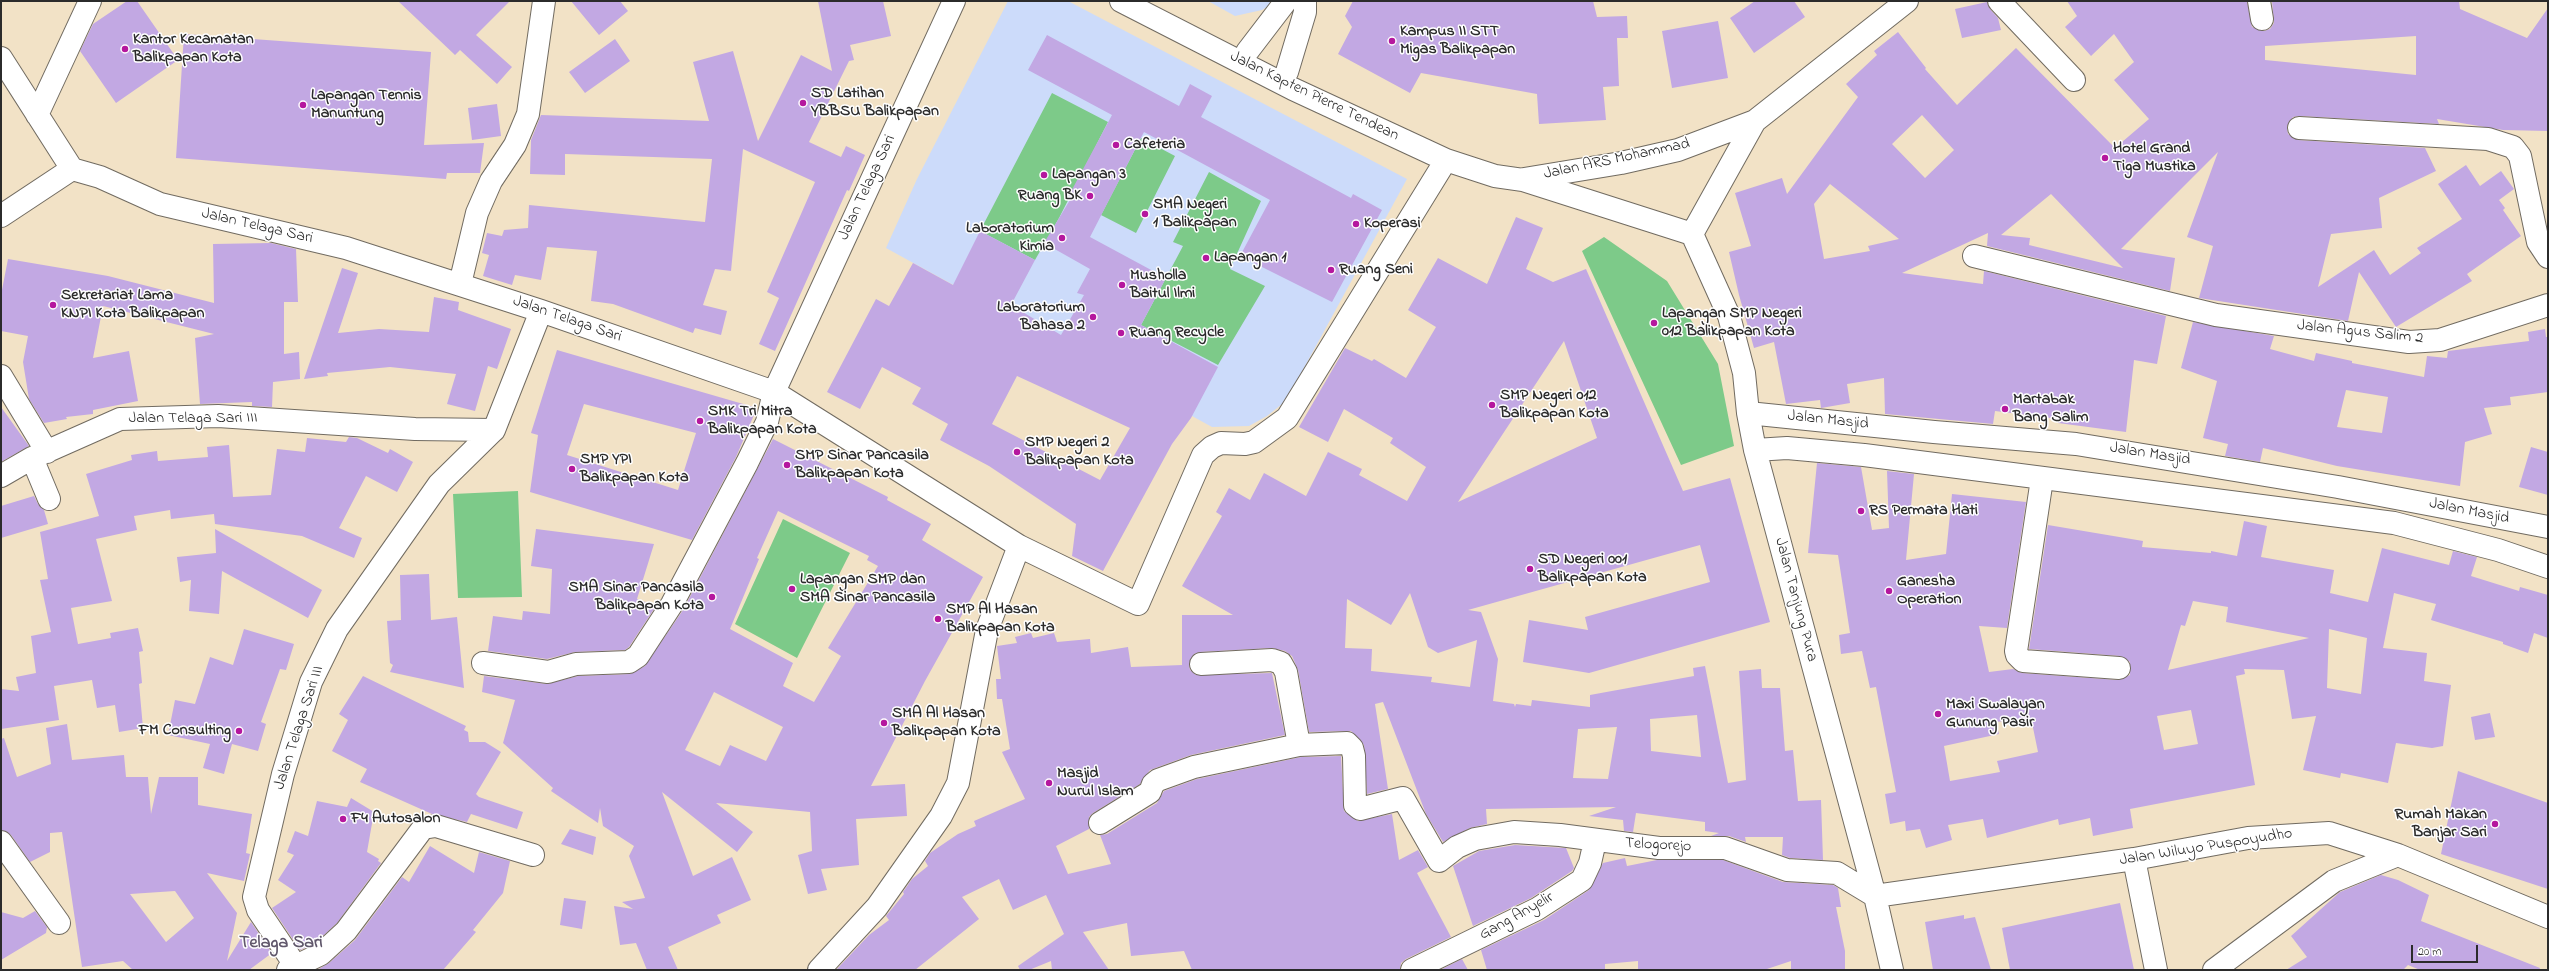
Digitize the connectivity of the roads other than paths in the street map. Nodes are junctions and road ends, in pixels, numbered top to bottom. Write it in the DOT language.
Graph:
graph roads {
  1 [pos="90,1"];
  2 [pos="544,1"];
  3 [pos="954,1"];
  4 [pos="1121,1"];
  5 [pos="1149,1"];
  6 [pos="1286,1"];
  7 [pos="1305,1"];
  8 [pos="1907,1"];
  9 [pos="1999,1"];
  10 [pos="1247,52"];
  11 [pos="1,58"];
  12 [pos="1272,69"];
  13 [pos="2074,80"];
  14 [pos="37,115"];
  15 [pos="1755,121"];
  16 [pos="2299,128"];
  17 [pos="1446,160"];
  18 [pos="72,169"];
  19 [pos="1518,178"];
  20 [pos="1,216"];
  21 [pos="1692,234"];
  22 [pos="1974,256"];
  23 [pos="2548,256"];
  24 [pos="460,284"];
  25 [pos="2548,305"];
  26 [pos="541,311"];
  27 [pos="1,376"];
  28 [pos="774,392"];
  29 [pos="1748,413"];
  30 [pos="494,430"];
  31 [pos="1755,450"];
  32 [pos="39,455"];
  33 [pos="1,476"];
  34 [pos="2042,479"];
  35 [pos="48,499"];
  36 [pos="2548,527"];
  37 [pos="1019,546"];
  38 [pos="2548,567"];
  39 [pos="483,663"];
  40 [pos="1201,664"];
  41 [pos="2119,668"];
  42 [pos="1299,745"];
  43 [pos="1100,823"];
  44 [pos="1595,841"];
  45 [pos="1,842"];
  46 [pos="533,855"];
  47 [pos="2398,855"];
  48 [pos="2134,859"];
  49 [pos="1875,896"];
  50 [pos="2548,917"];
  51 [pos="59,923"];
  52 [pos="292,967"];
  53 [pos="819,970"];
  54 [pos="1412,970"];
  55 [pos="1892,970"];
  56 [pos="2156,970"];
  57 [pos="2214,970"];
  1 -- 14 [label="street"];
  2 -- 24 [label="street"];
  3 -- 28 [label="street, Jalan Telaga Sari"];
  4 -- 12 [label="street, Jalan Kapten Pierre Tendean"];
  5 -- 10 [label="street, Jalan Kapten Pierre Tendean"];
  6 -- 10 [label="street"];
  7 -- 12 [label="street"];
  8 -- 15 [label="street, Jalan ARS Mohammad"];
  9 -- 13 [label="street"];
  10 -- 12 [label="street, Jalan Kapten Pierre Tendean"];
  11 -- 14 [label="street"];
  12 -- 17 [label="street, Jalan Kapten Pierre Tendean"];
  12 -- 19 [label="street, Jalan Kapten Pierre Tendean"];
  14 -- 18 [label="street"];
  15 -- 19 [label="street, Jalan ARS Mohammad"];
  15 -- 21 [label="street, Jalan ARS Mohammad"];
  16 -- 23 [label="street"];
  17 -- 19 [label="street, Jalan Kapten Pierre Tendean"];
  17 -- 37 [label="street"];
  18 -- 20 [label="street"];
  18 -- 24 [label="street, Jalan Telaga Sari"];
  19 -- 21 [label="street, Jalan Kapten Pierre Tendean"];
  21 -- 29 [label="street, Jalan Tanjung Pura"];
  22 -- 25 [label="street, Jalan Agus Salim 2"];
  24 -- 26 [label="street, Jalan Telaga Sari"];
  26 -- 28 [label="street, Jalan Telaga Sari"];
  26 -- 30 [label="street, Jalan Telaga Sari III"];
  27 -- 32 [label="street"];
  28 -- 37 [label="street"];
  28 -- 39 [label="street"];
  29 -- 31 [label="street, Jalan Tanjung Pura"];
  29 -- 36 [label="street, Jalan Masjid"];
  30 -- 32 [label="street, Jalan Telaga Sari III"];
  30 -- 52 [label="street, Jalan Telaga Sari III"];
  31 -- 34 [label="street, Jalan Masjid"];
  31 -- 49 [label="street, Jalan Tanjung Pura"];
  32 -- 33 [label="street, Jalan Telaga Sari III"];
  32 -- 35 [label="street"];
  34 -- 38 [label="street, Jalan Masjid"];
  34 -- 41 [label="street"];
  37 -- 53 [label="street"];
  40 -- 42 [label="street"];
  42 -- 43 [label="street"];
  42 -- 44 [label="street, Telogorejo"];
  44 -- 49 [label="street, Telogorejo"];
  44 -- 54 [label="street, Gang Anyelir"];
  45 -- 51 [label="street"];
  46 -- 52 [label="street"];
  47 -- 48 [label="street, Jalan Wiluyo Puspoyudho"];
  47 -- 50 [label="street, Jalan Wiluyo Puspoyudho"];
  47 -- 57 [label="street"];
  48 -- 49 [label="street, Jalan Wiluyo Puspoyudho"];
  48 -- 56 [label="street"];
  49 -- 55 [label="street, Jalan Tanjung Pura"];
}
